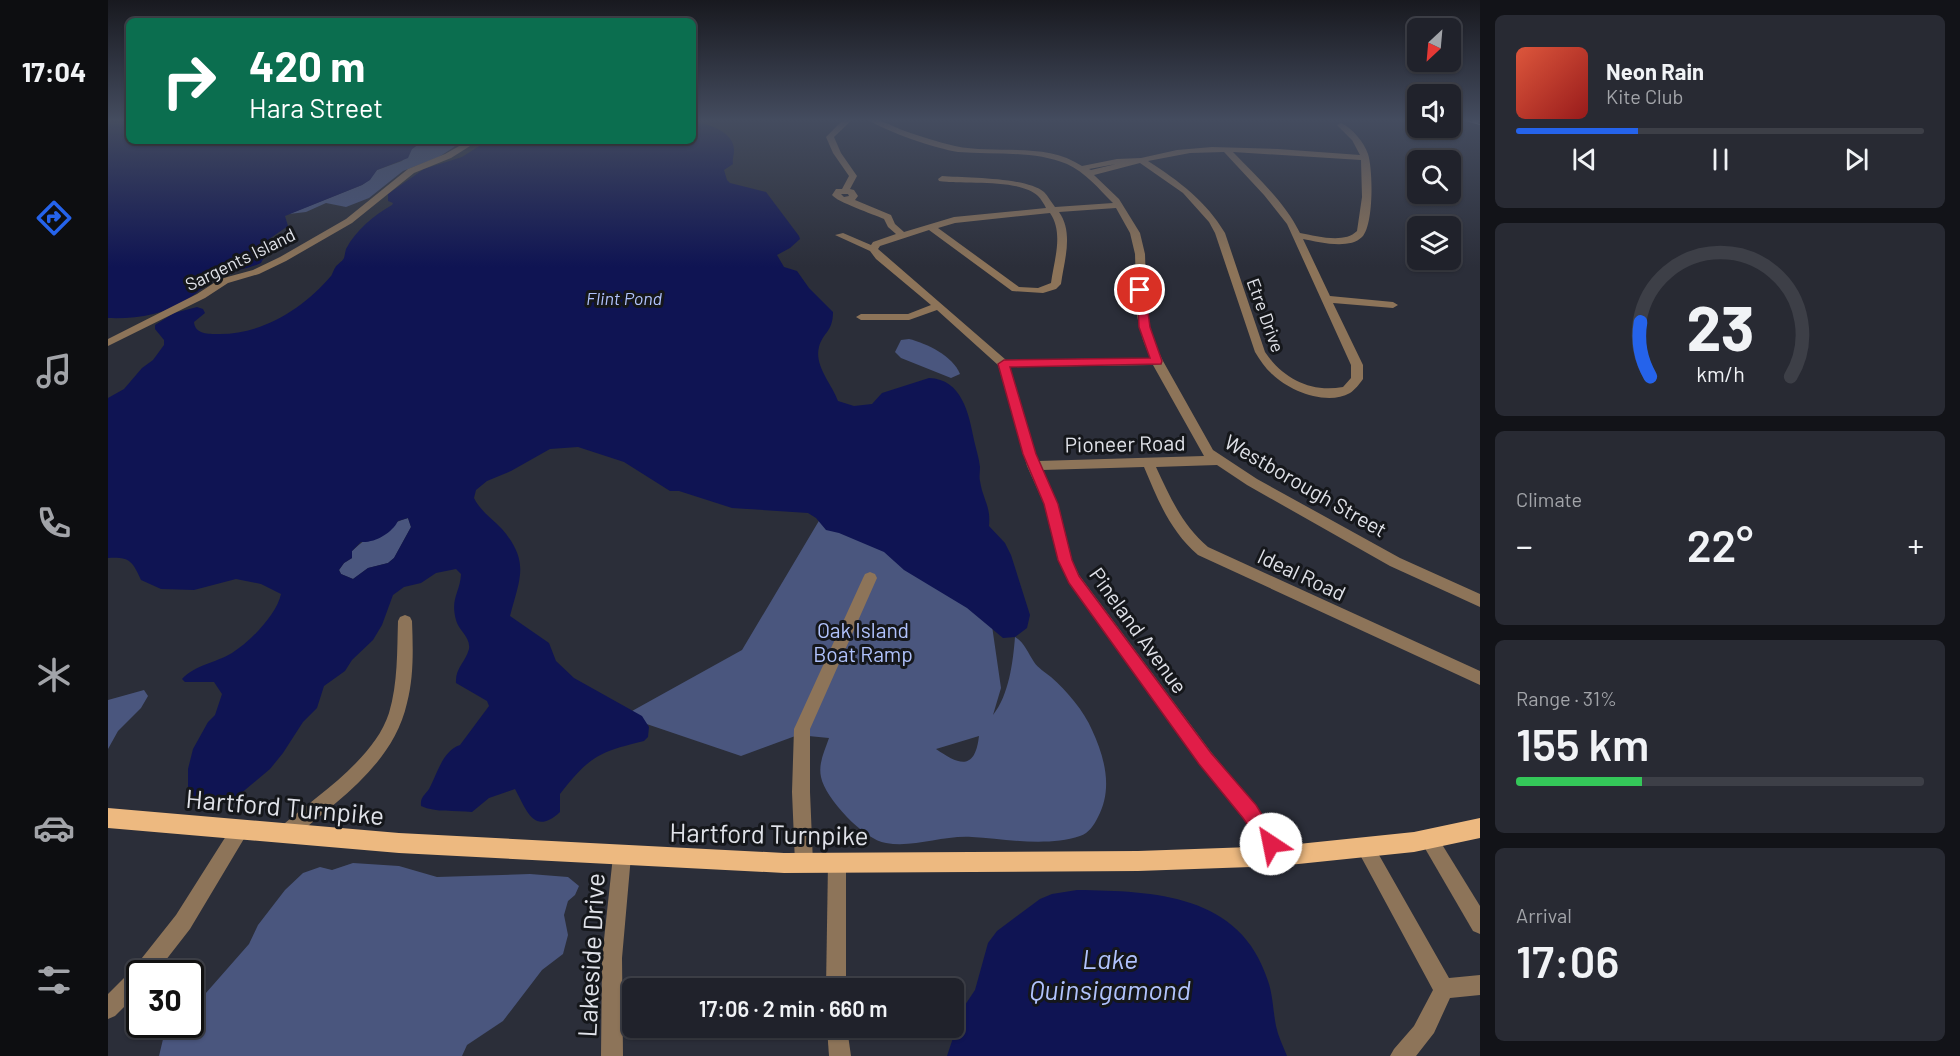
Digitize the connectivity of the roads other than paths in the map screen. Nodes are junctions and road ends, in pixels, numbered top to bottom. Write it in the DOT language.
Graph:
graph roads {
  1 [pos="418,168"];
  2 [pos="847,168"];
  3 [pos="1080,168"];
  4 [pos="1107,168"];
  5 [pos="1154,168"];
  6 [pos="1244,168"];
  7 [pos="1365,168"];
  8 [pos="1085,171"];
  9 [pos="942,179"];
  10 [pos="1118,205"];
  11 [pos="1052,210"];
  12 [pos="929,226"];
  13 [pos="840,235"];
  14 [pos="902,236"];
  15 [pos="1298,236"];
  16 [pos="873,249"];
  17 [pos="1327,299"];
  18 [pos="1393,305"];
  19 [pos="938,306"];
  20 [pos="861,317"];
  21 [pos="108,343"];
  22 [pos="1157,361"];
  23 [pos="1004,364"];
  24 [pos="1217,460"];
  25 [pos="1148,462"];
  26 [pos="1033,465"];
  27 [pos="870,578"];
  28 [pos="1480,601"];
  29 [pos="405,621"];
  30 [pos="1480,678"];
  31 [pos="108,818"];
  32 [pos="1480,828"];
  33 [pos="239,831"];
  34 [pos="285,834"];
  35 [pos="1429,839"];
  36 [pos="1365,847"];
  37 [pos="622,856"];
  38 [pos="1279,856"];
  39 [pos="804,863"];
  40 [pos="837,863"];
  41 [pos="1480,924"];
  42 [pos="153,960"];
  43 [pos="836,978"];
  44 [pos="1480,985"];
  45 [pos="1444,989"];
  46 [pos="126,990"];
  47 [pos="108,1009"];
  48 [pos="838,1038"];
  49 [pos="612,1056"];
  50 [pos="840,1056"];
  51 [pos="1401,1056"];
  1 -- 21 [label="street, Sargents Island"];
  2 -- 14 [label="street"];
  3 -- 8 [label="street, Westborough Street"];
  4 -- 8 [label="street"];
  5 -- 17 [label="street, Etre Drive"];
  6 -- 15 [label="street, Etre Drive"];
  7 -- 15 [label="street"];
  8 -- 10 [label="street, Westborough Street"];
  9 -- 11 [label="street"];
  10 -- 11 [label="street"];
  10 -- 22 [label="street, Westborough Street"];
  11 -- 12 [label="street"];
  11 -- 12 [label="street"];
  12 -- 14 [label="street"];
  13 -- 16 [label="street"];
  14 -- 16 [label="street"];
  15 -- 17 [label="street, Etre Drive"];
  16 -- 19 [label="street"];
  17 -- 18 [label="street"];
  19 -- 20 [label="street"];
  19 -- 23 [label="street"];
  22 -- 23 [label="street"];
  22 -- 24 [label="street, Westborough Street"];
  23 -- 26 [label="street, Pineland Avenue"];
  24 -- 25 [label="street, Pioneer Road"];
  24 -- 28 [label="street, Westborough Street"];
  25 -- 26 [label="street, Pioneer Road"];
  25 -- 30 [label="street, Ideal Road"];
  26 -- 38 [label="street, Pineland Avenue"];
  27 -- 39 [label="street"];
  29 -- 34 [label="street"];
  31 -- 33 [label="main road, Hartford Turnpike"];
  32 -- 35 [label="main road, Hartford Turnpike"];
  33 -- 34 [label="main road, Hartford Turnpike"];
  33 -- 42 [label="street"];
  34 -- 37 [label="main road, Hartford Turnpike"];
  35 -- 36 [label="main road, Hartford Turnpike"];
  35 -- 41 [label="street"];
  36 -- 38 [label="main road, Hartford Turnpike"];
  36 -- 45 [label="street"];
  37 -- 39 [label="main road, Hartford Turnpike"];
  37 -- 49 [label="street, Lakeside Drive"];
  38 -- 40 [label="main road, Hartford Turnpike"];
  39 -- 40 [label="main road, Hartford Turnpike"];
  40 -- 43 [label="street"];
  44 -- 45 [label="street"];
  45 -- 51 [label="street"];
  46 -- 47 [label="street"];
  48 -- 50 [label="street"];
}
